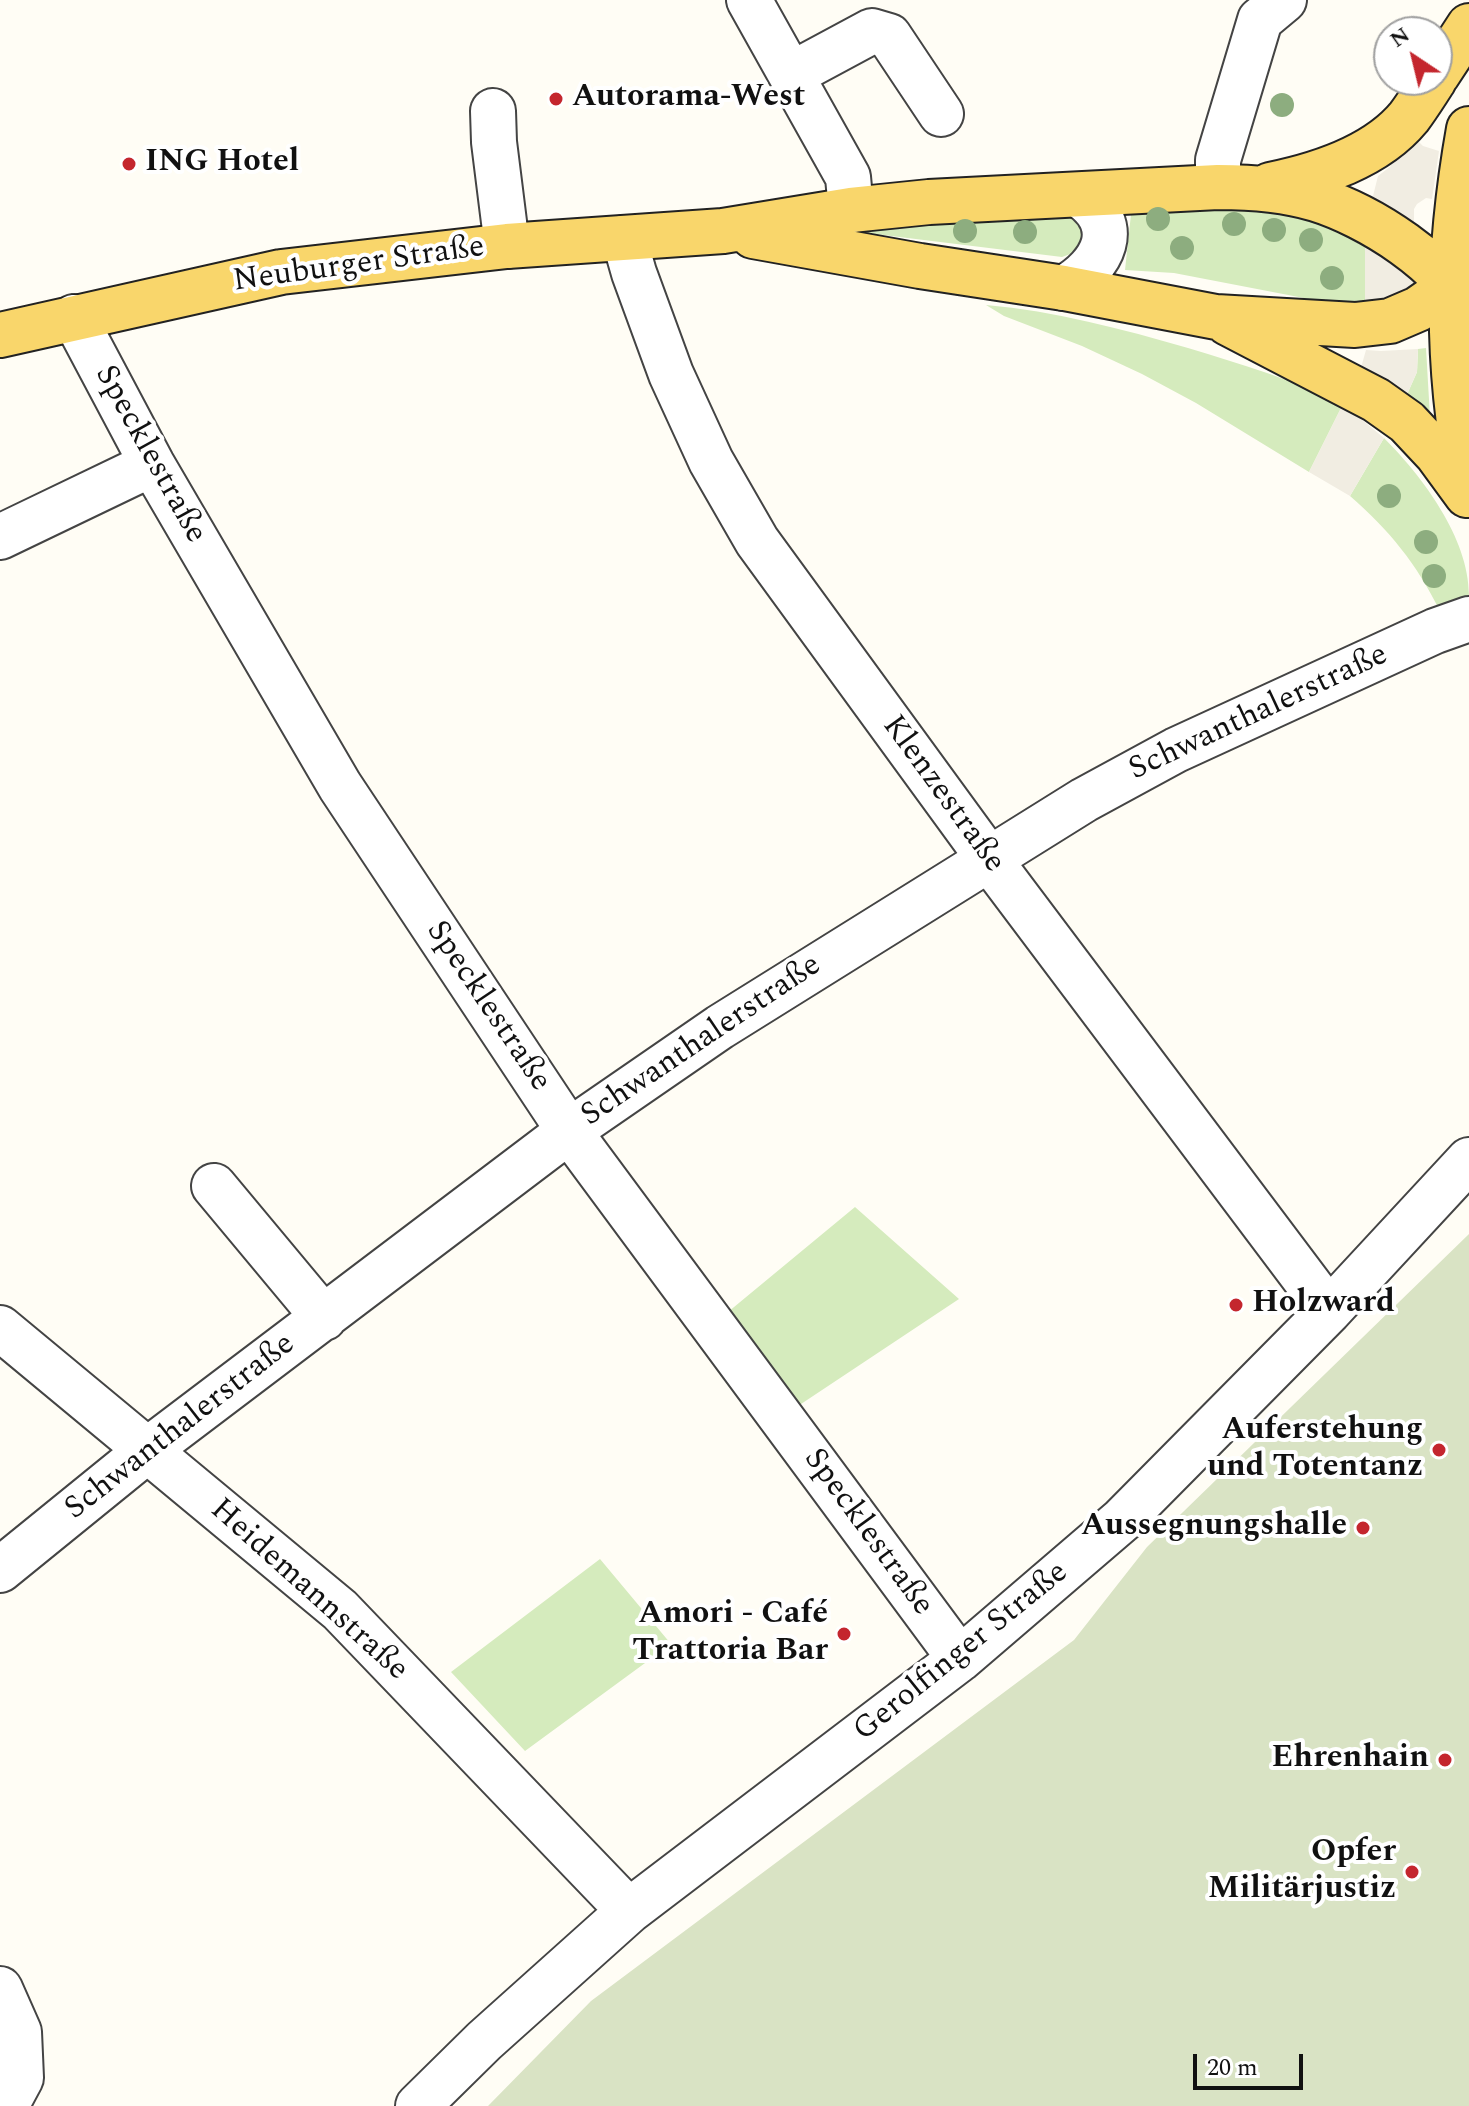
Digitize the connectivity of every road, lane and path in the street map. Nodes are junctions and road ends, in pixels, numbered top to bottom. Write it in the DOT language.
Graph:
graph roads {
  1 [pos="749,0"];
  2 [pos="1284,0"];
  3 [pos="1469,26"];
  4 [pos="1453,50"];
  5 [pos="792,74"];
  6 [pos="1423,96"];
  7 [pos="493,111"];
  8 [pos="941,114"];
  9 [pos="1469,129"];
  10 [pos="1218,187"];
  11 [pos="1261,187"];
  12 [pos="1079,195"];
  13 [pos="851,210"];
  14 [pos="723,231"];
  15 [pos="624,238"];
  16 [pos="507,246"];
  17 [pos="1064,288"];
  18 [pos="1463,290"];
  19 [pos="74,317"];
  20 [pos="1216,317"];
  21 [pos="0,335"];
  22 [pos="152,464"];
  23 [pos="1469,485"];
  24 [pos="1469,498"];
  25 [pos="0,537"];
  26 [pos="1469,619"];
  27 [pos="989,859"];
  28 [pos="569,1131"];
  29 [pos="1469,1160"];
  30 [pos="214,1186"];
  31 [pos="1329,1311"];
  32 [pos="324,1318"];
  33 [pos="0,1328"];
  34 [pos="149,1449"];
  35 [pos="0,1570"];
  36 [pos="960,1659"];
  37 [pos="629,1911"];
  38 [pos="0,1989"];
  39 [pos="6,2106"];
  40 [pos="418,2106"];
  1 -- 5 [label="street"];
  2 -- 10 [label="street"];
  3 -- 4 [label="main road, Neuburger Straße"];
  5 -- 8 [label="street"];
  5 -- 13 [label="street"];
  6 -- 11 [label="main road, Neuburger Straße"];
  7 -- 16 [label="street"];
  9 -- 18 [label="main road"];
  10 -- 11 [label="main road, Neuburger Straße"];
  10 -- 12 [label="main road, Neuburger Straße"];
  11 -- 18 [label="main road, Neuburger Straße"];
  12 -- 13 [label="main road, Neuburger Straße"];
  12 -- 17 [label="street"];
  13 -- 14 [label="main road, Neuburger Straße"];
  14 -- 15 [label="main road, Neuburger Straße"];
  14 -- 17 [label="main road, Neuburger Straße"];
  15 -- 16 [label="main road, Neuburger Straße"];
  15 -- 27 [label="street, Klenzestraße"];
  16 -- 19 [label="main road, Neuburger Straße"];
  17 -- 20 [label="main road, Neuburger Straße"];
  18 -- 20 [label="main road, Neuburger Straße"];
  18 -- 23 [label="main road"];
  19 -- 21 [label="main road, Neuburger Straße"];
  19 -- 22 [label="street, Specklestraße"];
  20 -- 24 [label="main road, Neuburger Straße"];
  22 -- 25 [label="street"];
  22 -- 28 [label="street, Specklestraße"];
  26 -- 27 [label="street, Schwanthalerstraße"];
  27 -- 28 [label="street, Schwanthalerstraße"];
  27 -- 31 [label="street, Klenzestraße"];
  28 -- 32 [label="street, Schwanthalerstraße"];
  28 -- 36 [label="street, Specklestraße"];
  29 -- 31 [label="street, Gerolfinger Straße"];
  30 -- 32 [label="street"];
  31 -- 36 [label="street, Gerolfinger Straße"];
  32 -- 34 [label="street, Schwanthalerstraße"];
  33 -- 34 [label="street, Heidemannstraße"];
  34 -- 35 [label="street, Schwanthalerstraße"];
  34 -- 37 [label="street, Heidemannstraße"];
  36 -- 37 [label="street, Gerolfinger Straße"];
  37 -- 40 [label="street, Gerolfinger Straße"];
  38 -- 39 [label="street"];
}
